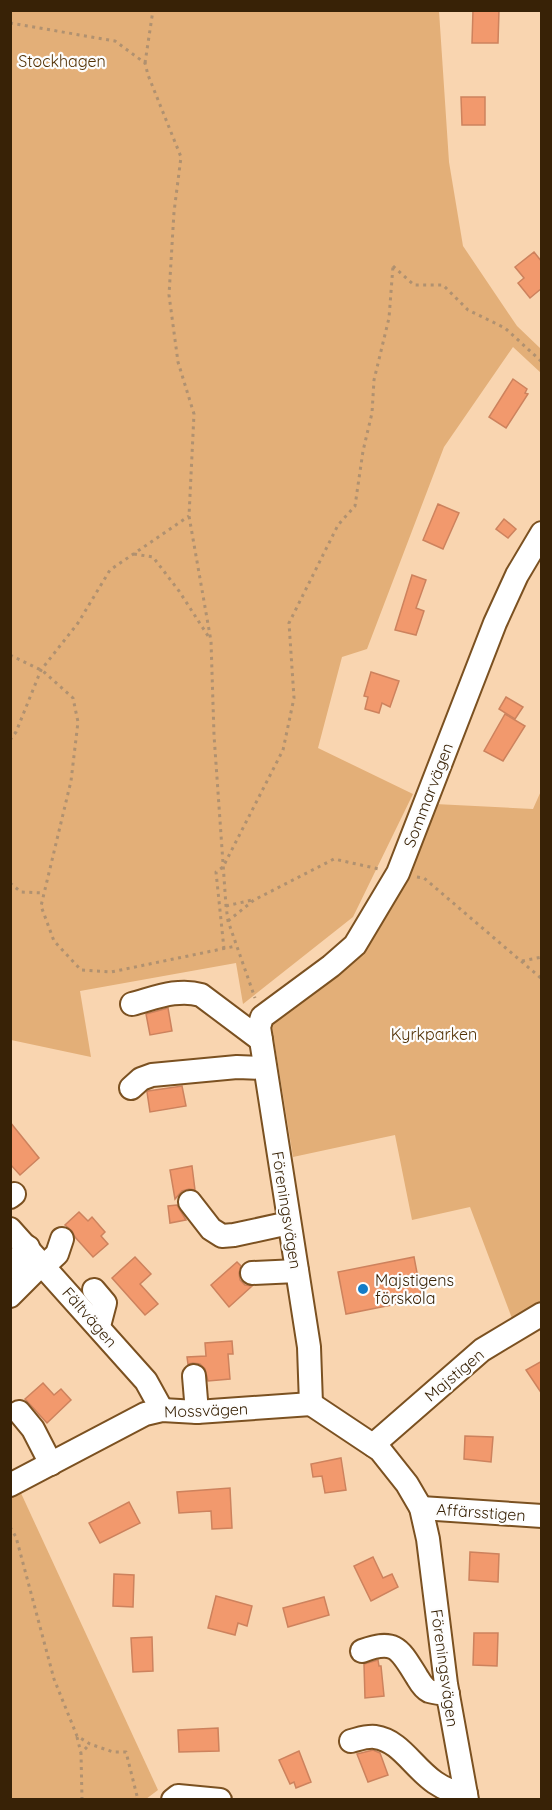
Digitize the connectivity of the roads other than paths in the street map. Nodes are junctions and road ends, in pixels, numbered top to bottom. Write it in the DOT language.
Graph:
graph roads {
  1 [pos="542,533"];
  2 [pos="132,1004"];
  3 [pos="262,1017"];
  4 [pos="261,1040"];
  5 [pos="265,1068"];
  6 [pos="131,1088"];
  7 [pos="190,1202"];
  8 [pos="289,1223"];
  9 [pos="10,1229"];
  10 [pos="62,1239"];
  11 [pos="38,1259"];
  12 [pos="10,1268"];
  13 [pos="297,1270"];
  14 [pos="264,1278"];
  15 [pos="94,1290"];
  16 [pos="10,1296"];
  17 [pos="542,1314"];
  18 [pos="99,1326"];
  19 [pos="194,1376"];
  20 [pos="311,1404"];
  21 [pos="162,1410"];
  22 [pos="19,1412"];
  23 [pos="197,1412"];
  24 [pos="373,1445"];
  25 [pos="51,1464"];
  26 [pos="10,1485"];
  27 [pos="421,1508"];
  28 [pos="542,1516"];
  29 [pos="362,1651"];
  30 [pos="448,1694"];
  31 [pos="351,1742"];
  32 [pos="466,1797"];
  33 [pos="173,1800"];
  34 [pos="220,1800"];
  1 -- 3 [label="street, Sommarvägen"];
  2 -- 4 [label="street"];
  3 -- 4 [label="street, Föreningsvägen"];
  4 -- 5 [label="street, Föreningsvägen"];
  5 -- 6 [label="street"];
  5 -- 8 [label="street, Föreningsvägen"];
  7 -- 8 [label="street"];
  8 -- 13 [label="street, Föreningsvägen"];
  9 -- 11 [label="street, Fältvägen"];
  10 -- 11 [label="street"];
  11 -- 12 [label="street"];
  11 -- 16 [label="street"];
  11 -- 18 [label="street, Fältvägen"];
  13 -- 14 [label="street"];
  13 -- 20 [label="street, Föreningsvägen"];
  15 -- 18 [label="street"];
  17 -- 24 [label="street, Majstigen"];
  18 -- 21 [label="street, Fältvägen"];
  19 -- 23 [label="street"];
  20 -- 23 [label="street, Mossvägen"];
  20 -- 24 [label="street, Föreningsvägen"];
  21 -- 23 [label="street, Mossvägen"];
  21 -- 25 [label="street, Mossvägen"];
  22 -- 25 [label="street"];
  24 -- 27 [label="street, Föreningsvägen"];
  25 -- 26 [label="street, Mossvägen"];
  27 -- 28 [label="street, Affärsstigen"];
  27 -- 30 [label="street, Föreningsvägen"];
  29 -- 30 [label="street"];
  30 -- 32 [label="street, Föreningsvägen"];
  31 -- 32 [label="street"];
  33 -- 34 [label="street"];
}
